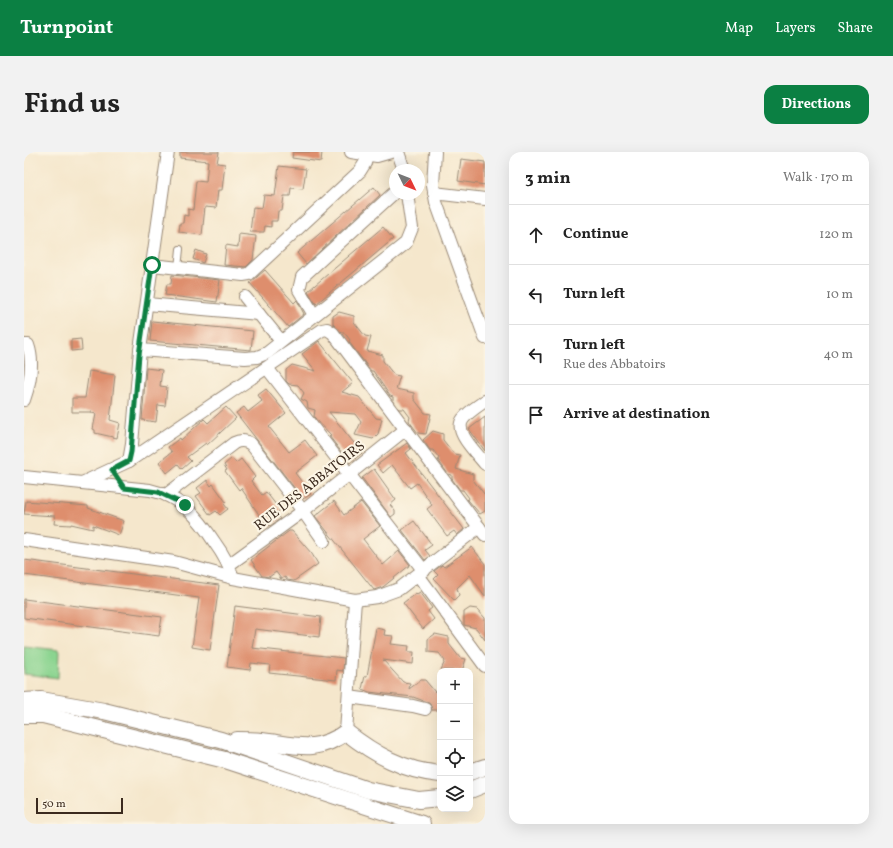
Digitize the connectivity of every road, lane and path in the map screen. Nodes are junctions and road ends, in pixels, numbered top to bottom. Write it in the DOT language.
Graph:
graph roads {
  1 [pos="168,152"];
  2 [pos="351,152"];
  3 [pos="391,152"];
  4 [pos="398,152"];
  5 [pos="435,152"];
  6 [pos="367,154"];
  7 [pos="402,164"];
  8 [pos="434,193"];
  9 [pos="389,197"];
  10 [pos="485,199"];
  11 [pos="408,200"];
  12 [pos="180,249"];
  13 [pos="152,265"];
  14 [pos="178,268"];
  15 [pos="245,297"];
  16 [pos="146,304"];
  17 [pos="259,314"];
  18 [pos="314,315"];
  19 [pos="485,338"];
  20 [pos="281,341"];
  21 [pos="24,345"];
  22 [pos="140,350"];
  23 [pos="267,368"];
  24 [pos="24,400"];
  25 [pos="485,401"];
  26 [pos="406,430"];
  27 [pos="129,461"];
  28 [pos="485,464"];
  29 [pos="112,470"];
  30 [pos="350,474"];
  31 [pos="24,477"];
  32 [pos="82,483"];
  33 [pos="124,488"];
  34 [pos="166,495"];
  35 [pos="303,511"];
  36 [pos="482,531"];
  37 [pos="24,540"];
  38 [pos="324,541"];
  39 [pos="230,564"];
  40 [pos="421,573"];
  41 [pos="233,578"];
  42 [pos="355,600"];
  43 [pos="485,666"];
  44 [pos="349,697"];
  45 [pos="24,701"];
  46 [pos="425,709"];
  47 [pos="24,715"];
  48 [pos="346,732"];
  49 [pos="221,740"];
  50 [pos="485,767"];
  51 [pos="473,771"];
  52 [pos="437,774"];
  53 [pos="485,784"];
  54 [pos="473,789"];
  55 [pos="437,798"];
  56 [pos="422,824"];
  1 -- 13 [label="street"];
  2 -- 6 [label="street"];
  3 -- 6 [label="street"];
  4 -- 7 [label="street"];
  5 -- 8 [label="street"];
  6 -- 14 [label="street"];
  8 -- 10 [label="street"];
  8 -- 19 [label="street"];
  9 -- 18 [label="street"];
  11 -- 18 [label="street"];
  12 -- 14 [label="lane"];
  13 -- 14 [label="street"];
  13 -- 16 [label="street"];
  15 -- 17 [label="street"];
  16 -- 17 [label="street"];
  16 -- 22 [label="street"];
  17 -- 20 [label="street"];
  18 -- 20 [label="street"];
  20 -- 22 [label="street"];
  21 -- 24 [label="street"];
  22 -- 27 [label="street"];
  23 -- 26 [label="street"];
  23 -- 27 [label="street"];
  23 -- 30 [label="street"];
  25 -- 28 [label="street"];
  26 -- 30 [label="street, RUE DES ABBATOIRS"];
  26 -- 36 [label="street"];
  27 -- 29 [label="street"];
  29 -- 32 [label="street"];
  29 -- 33 [label="street"];
  30 -- 35 [label="street, RUE DES ABBATOIRS"];
  30 -- 40 [label="street"];
  31 -- 32 [label="street"];
  32 -- 33 [label="street"];
  33 -- 34 [label="street"];
  34 -- 35 [label="street"];
  34 -- 39 [label="street"];
  35 -- 38 [label="street"];
  35 -- 39 [label="street, RUE DES ABBATOIRS"];
  36 -- 40 [label="street"];
  37 -- 41 [label="street"];
  39 -- 41 [label="street"];
  40 -- 42 [label="street"];
  40 -- 43 [label="street"];
  41 -- 42 [label="street"];
  42 -- 44 [label="street"];
  44 -- 46 [label="street"];
  44 -- 48 [label="street"];
  45 -- 49 [label="street"];
  47 -- 56 [label="street"];
  48 -- 49 [label="street"];
  48 -- 52 [label="street"];
  49 -- 55 [label="street"];
  50 -- 51 [label="street"];
  53 -- 54 [label="street"];
}
